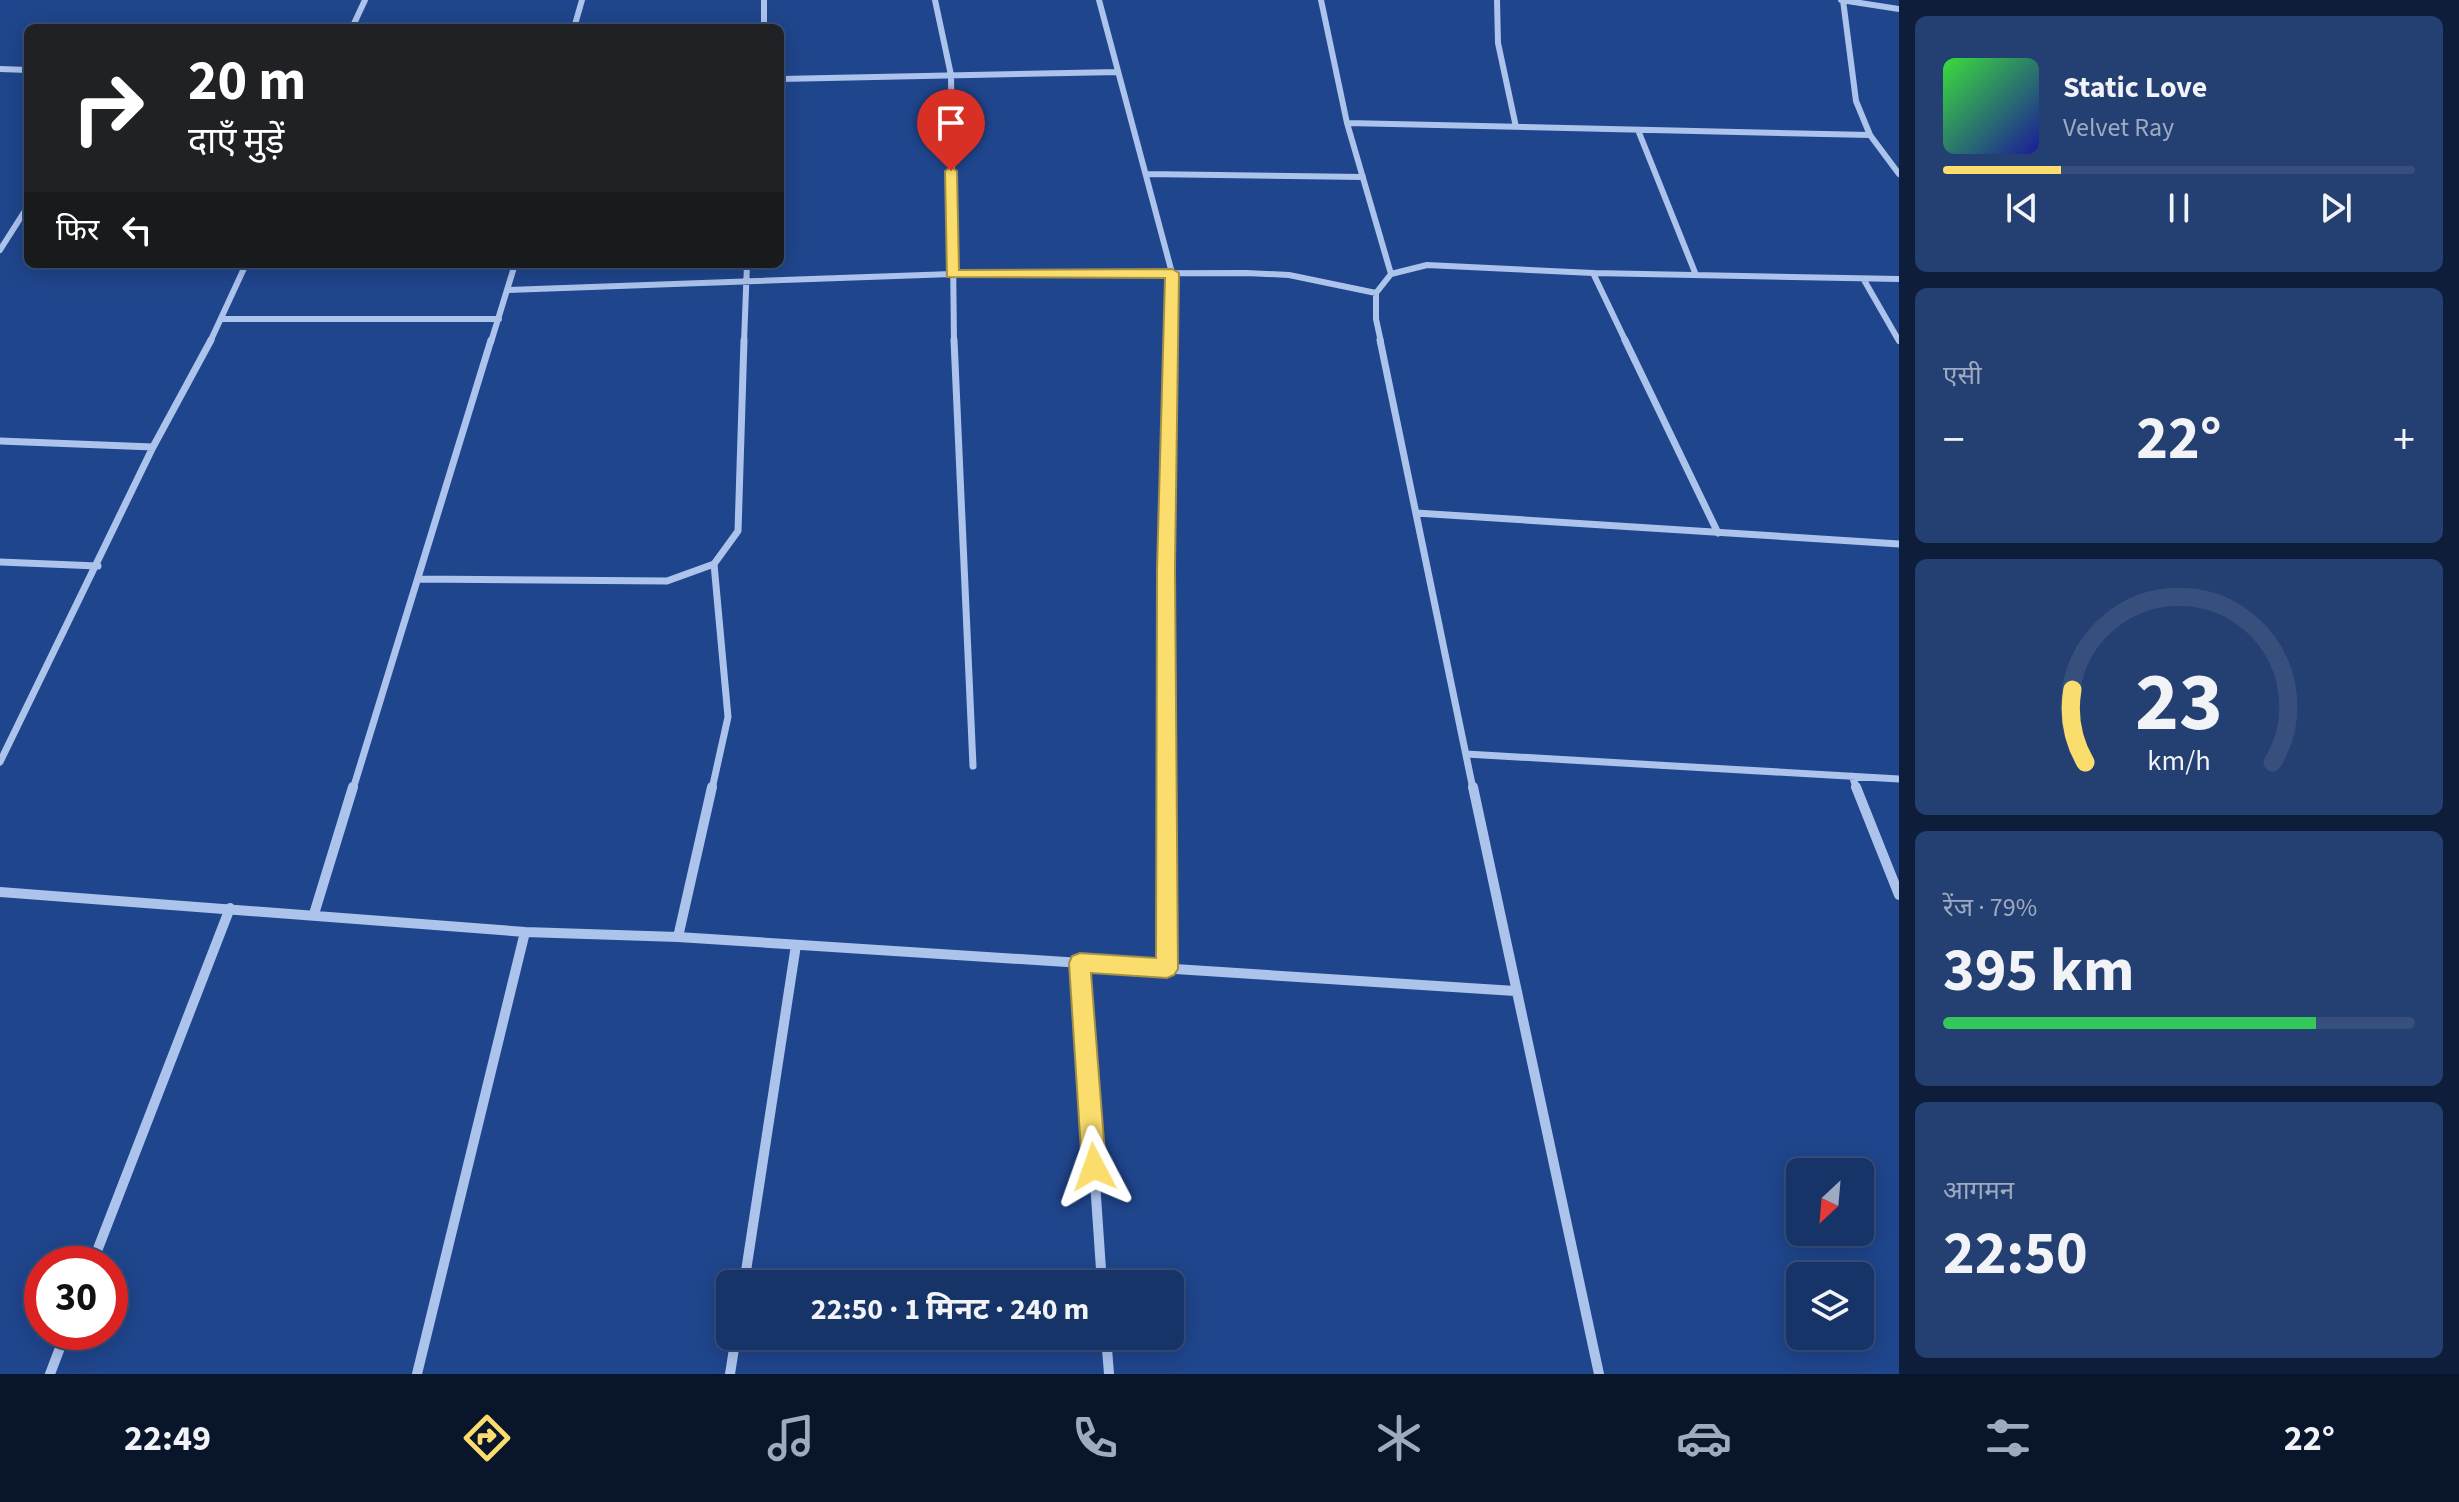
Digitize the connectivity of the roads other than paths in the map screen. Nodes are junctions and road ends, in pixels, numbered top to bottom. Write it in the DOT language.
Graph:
graph roads {
  1 [pos="365,0"];
  2 [pos="582,0"];
  3 [pos="764,0"];
  4 [pos="935,0"];
  5 [pos="1099,0"];
  6 [pos="1321,0"];
  7 [pos="1497,0"];
  8 [pos="1841,0"];
  9 [pos="1899,9"];
  10 [pos="354,24"];
  11 [pos="575,24"];
  12 [pos="764,24"];
  13 [pos="0,69"];
  14 [pos="24,70"];
  15 [pos="1118,72"];
  16 [pos="951,75"];
  17 [pos="784,79"];
  18 [pos="1347,123"];
  19 [pos="1516,127"];
  20 [pos="1638,130"];
  21 [pos="1870,135"];
  22 [pos="1146,174"];
  23 [pos="1899,174"];
  24 [pos="1363,177"];
  25 [pos="24,212"];
  26 [pos="0,250"];
  27 [pos="244,268"];
  28 [pos="514,268"];
  29 [pos="747,268"];
  30 [pos="1172,273"];
  31 [pos="1593,273"];
  32 [pos="952,274"];
  33 [pos="1391,274"];
  34 [pos="1696,275"];
  35 [pos="1899,279"];
  36 [pos="1864,280"];
  37 [pos="745,284"];
  38 [pos="508,290"];
  39 [pos="1376,293"];
  40 [pos="222,319"];
  41 [pos="499,319"];
  42 [pos="1899,341"];
  43 [pos="0,441"];
  44 [pos="153,447"];
  45 [pos="1416,513"];
  46 [pos="1718,533"];
  47 [pos="1899,544"];
  48 [pos="0,562"];
  49 [pos="714,564"];
  50 [pos="98,566"];
  51 [pos="418,579"];
  52 [pos="1466,754"];
  53 [pos="0,762"];
  54 [pos="973,766"];
  55 [pos="1852,776"];
  56 [pos="1899,779"];
  57 [pos="0,892"];
  58 [pos="1899,895"];
  59 [pos="230,908"];
  60 [pos="314,914"];
  61 [pos="525,932"];
  62 [pos="678,937"];
  63 [pos="796,945"];
  64 [pos="1080,963"];
  65 [pos="1167,969"];
  66 [pos="1515,991"];
  67 [pos="99,1246"];
  68 [pos="746,1270"];
  69 [pos="1101,1270"];
  70 [pos="59,1350"];
  71 [pos="734,1350"];
  72 [pos="1107,1350"];
  73 [pos="50,1374"];
  74 [pos="417,1374"];
  75 [pos="730,1374"];
  76 [pos="1109,1374"];
  77 [pos="1599,1374"];
  1 -- 10 [label="street"];
  2 -- 11 [label="street"];
  3 -- 12 [label="street"];
  4 -- 16 [label="street"];
  5 -- 15 [label="street"];
  6 -- 18 [label="street"];
  7 -- 19 [label="street"];
  8 -- 9 [label="street"];
  8 -- 21 [label="street"];
  13 -- 14 [label="street"];
  15 -- 16 [label="street"];
  15 -- 22 [label="street"];
  16 -- 17 [label="street"];
  16 -- 32 [label="street"];
  18 -- 19 [label="street"];
  18 -- 24 [label="street"];
  19 -- 20 [label="street"];
  20 -- 21 [label="street"];
  20 -- 34 [label="street"];
  21 -- 23 [label="street"];
  22 -- 24 [label="street"];
  22 -- 30 [label="street"];
  24 -- 33 [label="street"];
  25 -- 26 [label="street"];
  27 -- 40 [label="street"];
  28 -- 38 [label="street"];
  29 -- 37 [label="street"];
  30 -- 32 [label="street"];
  30 -- 39 [label="street"];
  30 -- 65 [label="street"];
  31 -- 33 [label="street"];
  31 -- 34 [label="street"];
  31 -- 46 [label="street"];
  32 -- 37 [label="street"];
  32 -- 54 [label="street"];
  33 -- 39 [label="street"];
  34 -- 36 [label="street"];
  35 -- 36 [label="street"];
  36 -- 42 [label="street"];
  37 -- 38 [label="street"];
  37 -- 49 [label="street"];
  38 -- 41 [label="street"];
  39 -- 45 [label="street"];
  40 -- 41 [label="street"];
  40 -- 44 [label="street"];
  41 -- 51 [label="street"];
  43 -- 44 [label="street"];
  44 -- 50 [label="street"];
  45 -- 46 [label="street"];
  45 -- 52 [label="street"];
  46 -- 47 [label="street"];
  48 -- 50 [label="street"];
  49 -- 51 [label="street"];
  49 -- 62 [label="street"];
  50 -- 53 [label="street"];
  51 -- 60 [label="street"];
  52 -- 55 [label="street"];
  52 -- 66 [label="street"];
  55 -- 56 [label="street"];
  55 -- 58 [label="street"];
  57 -- 59 [label="street"];
  59 -- 60 [label="street"];
  59 -- 67 [label="street"];
  60 -- 61 [label="street"];
  61 -- 62 [label="street"];
  61 -- 74 [label="street"];
  62 -- 63 [label="street"];
  63 -- 64 [label="street"];
  63 -- 68 [label="street"];
  64 -- 65 [label="street"];
  64 -- 69 [label="street"];
  65 -- 66 [label="street"];
  66 -- 77 [label="street"];
  70 -- 73 [label="street"];
  71 -- 75 [label="street"];
  72 -- 76 [label="street"];
}
